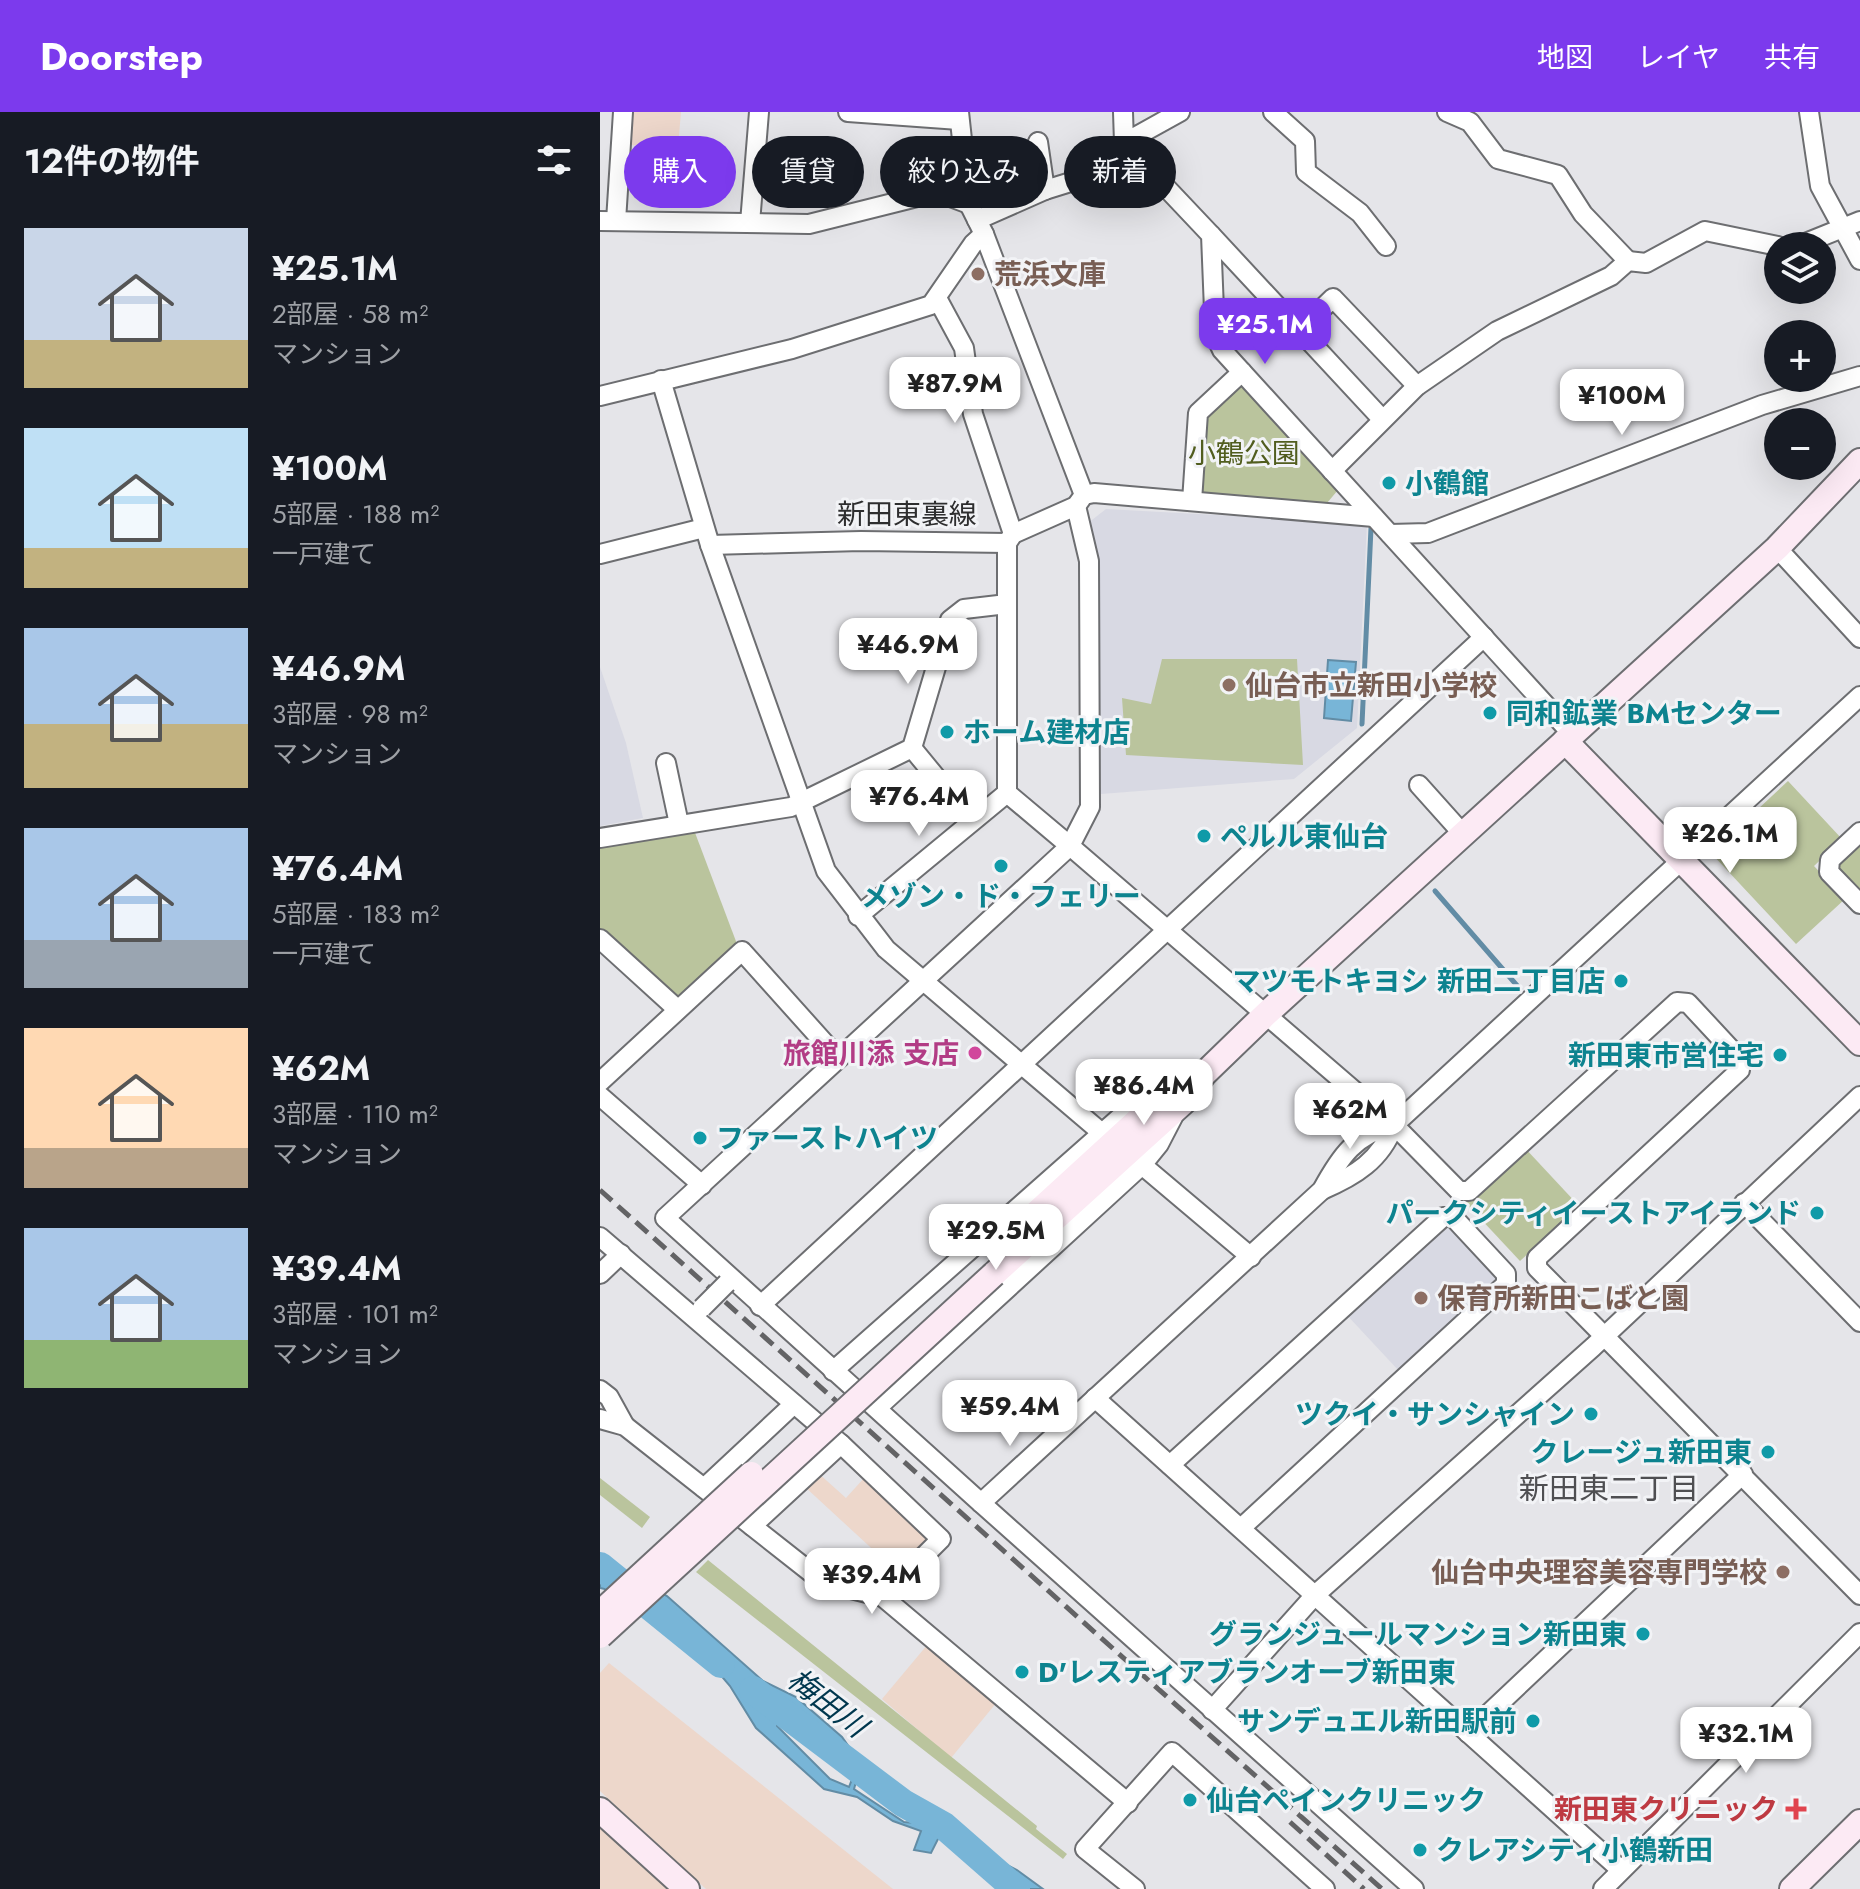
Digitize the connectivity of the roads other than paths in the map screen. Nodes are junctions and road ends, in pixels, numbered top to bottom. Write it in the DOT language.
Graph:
graph roads {
  1 [pos="623,112"];
  2 [pos="759,112"];
  3 [pos="848,112"];
  4 [pos="1123,112"];
  5 [pos="1180,112"];
  6 [pos="1273,112"];
  7 [pos="1447,112"];
  8 [pos="1809,112"];
  9 [pos="959,116"];
  10 [pos="1124,136"];
  11 [pos="1137,136"];
  12 [pos="1176,198"];
  13 [pos="1004,208"];
  14 [pos="977,220"];
  15 [pos="608,221"];
  16 [pos="750,223"];
  17 [pos="1852,225"];
  18 [pos="1211,235"];
  19 [pos="1764,243"];
  20 [pos="1386,246"];
  21 [pos="1860,260"];
  22 [pos="1628,261"];
  23 [pos="937,298"];
  24 [pos="1300,330"];
  25 [pos="1242,372"];
  26 [pos="1860,376"];
  27 [pos="661,380"];
  28 [pos="1417,386"];
  29 [pos="600,396"];
  30 [pos="1382,419"];
  31 [pos="1860,461"];
  32 [pos="1332,471"];
  33 [pos="1080,500"];
  34 [pos="1192,501"];
  35 [pos="1374,517"];
  36 [pos="1390,534"];
  37 [pos="707,536"];
  38 [pos="1010,538"];
  39 [pos="1777,548"];
  40 [pos="600,554"];
  41 [pos="1007,604"];
  42 [pos="1484,637"];
  43 [pos="1860,638"];
  44 [pos="1860,696"];
  45 [pos="1569,737"];
  46 [pos="912,748"];
  47 [pos="666,763"];
  48 [pos="1419,785"];
  49 [pos="1007,793"];
  50 [pos="802,802"];
  51 [pos="972,821"];
  52 [pos="679,824"];
  53 [pos="1860,832"];
  54 [pos="1462,833"];
  55 [pos="600,838"];
  56 [pos="1070,846"];
  57 [pos="1683,861"];
  58 [pos="1860,904"];
  59 [pos="858,916"];
  60 [pos="1166,929"];
  61 [pos="600,939"];
  62 [pos="922,981"];
  63 [pos="677,1009"];
  64 [pos="1266,1014"];
  65 [pos="1860,1043"];
  66 [pos="838,1058"];
  67 [pos="1019,1063"];
  68 [pos="600,1082"];
  69 [pos="600,1096"];
  70 [pos="1860,1096"];
  71 [pos="1171,1102"];
  72 [pos="1394,1125"];
  73 [pos="1102,1133"];
  74 [pos="1142,1165"];
  75 [pos="702,1185"];
  76 [pos="1744,1203"];
  77 [pos="600,1237"];
  78 [pos="621,1254"];
  79 [pos="1251,1257"];
  80 [pos="988,1268"];
  81 [pos="600,1274"];
  82 [pos="727,1283"];
  83 [pos="760,1306"];
  84 [pos="702,1308"];
  85 [pos="1860,1322"];
  86 [pos="1602,1334"];
  87 [pos="833,1371"];
  88 [pos="600,1390"];
  89 [pos="1095,1398"];
  90 [pos="794,1404"];
  91 [pos="877,1408"];
  92 [pos="600,1419"];
  93 [pos="625,1426"];
  94 [pos="841,1444"];
  95 [pos="1170,1465"];
  96 [pos="1743,1474"];
  97 [pos="704,1488"];
  98 [pos="981,1503"];
  99 [pos="752,1526"];
  100 [pos="1241,1528"];
  101 [pos="1315,1595"];
  102 [pos="1860,1595"];
  103 [pos="883,1597"];
  104 [pos="600,1613"];
  105 [pos="1860,1633"];
  106 [pos="600,1636"];
  107 [pos="1212,1710"];
  108 [pos="1468,1733"];
  109 [pos="1128,1803"];
  110 [pos="600,1810"];
  111 [pos="1860,1822"];
  112 [pos="1621,1870"];
  113 [pos="687,1889"];
  114 [pos="1135,1889"];
  115 [pos="1325,1889"];
  116 [pos="1414,1889"];
  117 [pos="1603,1889"];
  118 [pos="1792,1889"];
  1 -- 15 [label="street"];
  2 -- 16 [label="street"];
  3 -- 9 [label="street"];
  4 -- 10 [label="street"];
  5 -- 11 [label="street"];
  6 -- 20 [label="street"];
  7 -- 22 [label="street"];
  8 -- 17 [label="street"];
  9 -- 14 [label="street"];
  12 -- 18 [label="street"];
  13 -- 14 [label="street"];
  14 -- 16 [label="street"];
  14 -- 23 [label="street"];
  14 -- 33 [label="street"];
  15 -- 16 [label="street"];
  17 -- 21 [label="street"];
  18 -- 24 [label="street"];
  18 -- 25 [label="street"];
  19 -- 22 [label="street"];
  22 -- 28 [label="street"];
  23 -- 27 [label="street"];
  23 -- 38 [label="street"];
  24 -- 28 [label="street"];
  24 -- 30 [label="street"];
  25 -- 32 [label="street"];
  25 -- 34 [label="street"];
  26 -- 36 [label="street"];
  27 -- 29 [label="street"];
  27 -- 37 [label="street"];
  28 -- 30 [label="street"];
  30 -- 32 [label="street"];
  31 -- 39 [label="street"];
  32 -- 35 [label="street"];
  33 -- 34 [label="street, 新田東裏線"];
  33 -- 38 [label="street, 新田東裏線"];
  33 -- 56 [label="street"];
  34 -- 35 [label="street, 新田東裏線"];
  35 -- 36 [label="street"];
  36 -- 42 [label="street"];
  37 -- 38 [label="street, 新田東裏線"];
  37 -- 40 [label="street, 新田東裏線"];
  37 -- 50 [label="street"];
  38 -- 41 [label="street"];
  39 -- 43 [label="street"];
  39 -- 45 [label="street"];
  41 -- 46 [label="street"];
  41 -- 49 [label="street"];
  42 -- 45 [label="street"];
  42 -- 60 [label="street"];
  44 -- 57 [label="street"];
  45 -- 54 [label="street"];
  45 -- 57 [label="street"];
  46 -- 50 [label="street"];
  46 -- 51 [label="street"];
  47 -- 52 [label="street"];
  48 -- 54 [label="street"];
  49 -- 51 [label="street"];
  49 -- 56 [label="street"];
  50 -- 52 [label="street"];
  50 -- 59 [label="street"];
  51 -- 59 [label="street"];
  52 -- 55 [label="street"];
  53 -- 58 [label="street"];
  54 -- 64 [label="street"];
  56 -- 60 [label="street"];
  56 -- 62 [label="street"];
  57 -- 65 [label="street"];
  57 -- 72 [label="street"];
  59 -- 62 [label="street"];
  60 -- 64 [label="street"];
  60 -- 67 [label="street"];
  61 -- 63 [label="street"];
  62 -- 66 [label="street"];
  62 -- 67 [label="street"];
  63 -- 66 [label="street"];
  63 -- 68 [label="street"];
  64 -- 71 [label="street"];
  64 -- 72 [label="street"];
  66 -- 75 [label="street"];
  67 -- 73 [label="street"];
  67 -- 83 [label="street"];
  69 -- 75 [label="street"];
  70 -- 76 [label="street"];
  71 -- 73 [label="street"];
  71 -- 74 [label="street"];
  71 -- 80 [label="street"];
  72 -- 79 [label="street"];
  72 -- 86 [label="street"];
  73 -- 87 [label="street"];
  74 -- 79 [label="street"];
  74 -- 91 [label="street"];
  75 -- 83 [label="street"];
  76 -- 85 [label="street"];
  76 -- 86 [label="street"];
  77 -- 78 [label="street"];
  78 -- 81 [label="street"];
  78 -- 90 [label="street"];
  79 -- 89 [label="street"];
  80 -- 104 [label="street, bridge"];
  80 -- 106 [label="street, bridge"];
  82 -- 84 [label="street, bridge"];
  83 -- 87 [label="street"];
  86 -- 96 [label="street"];
  86 -- 101 [label="street"];
  87 -- 91 [label="street"];
  88 -- 93 [label="street"];
  89 -- 95 [label="street"];
  89 -- 98 [label="street"];
  90 -- 94 [label="street"];
  90 -- 97 [label="street"];
  91 -- 98 [label="street"];
  92 -- 93 [label="street"];
  93 -- 97 [label="street"];
  94 -- 99 [label="street"];
  94 -- 103 [label="street"];
  95 -- 100 [label="street"];
  95 -- 100 [label="street"];
  96 -- 102 [label="street"];
  96 -- 108 [label="street"];
  97 -- 99 [label="street"];
  98 -- 107 [label="street"];
  99 -- 103 [label="street"];
  100 -- 101 [label="street"];
  101 -- 107 [label="street"];
  101 -- 108 [label="street"];
  103 -- 109 [label="street"];
  105 -- 112 [label="street"];
  107 -- 116 [label="street"];
  108 -- 112 [label="street"];
  109 -- 114 [label="street"];
  109 -- 115 [label="street"];
  110 -- 113 [label="street"];
  111 -- 118 [label="street"];
  112 -- 117 [label="street"];
}
